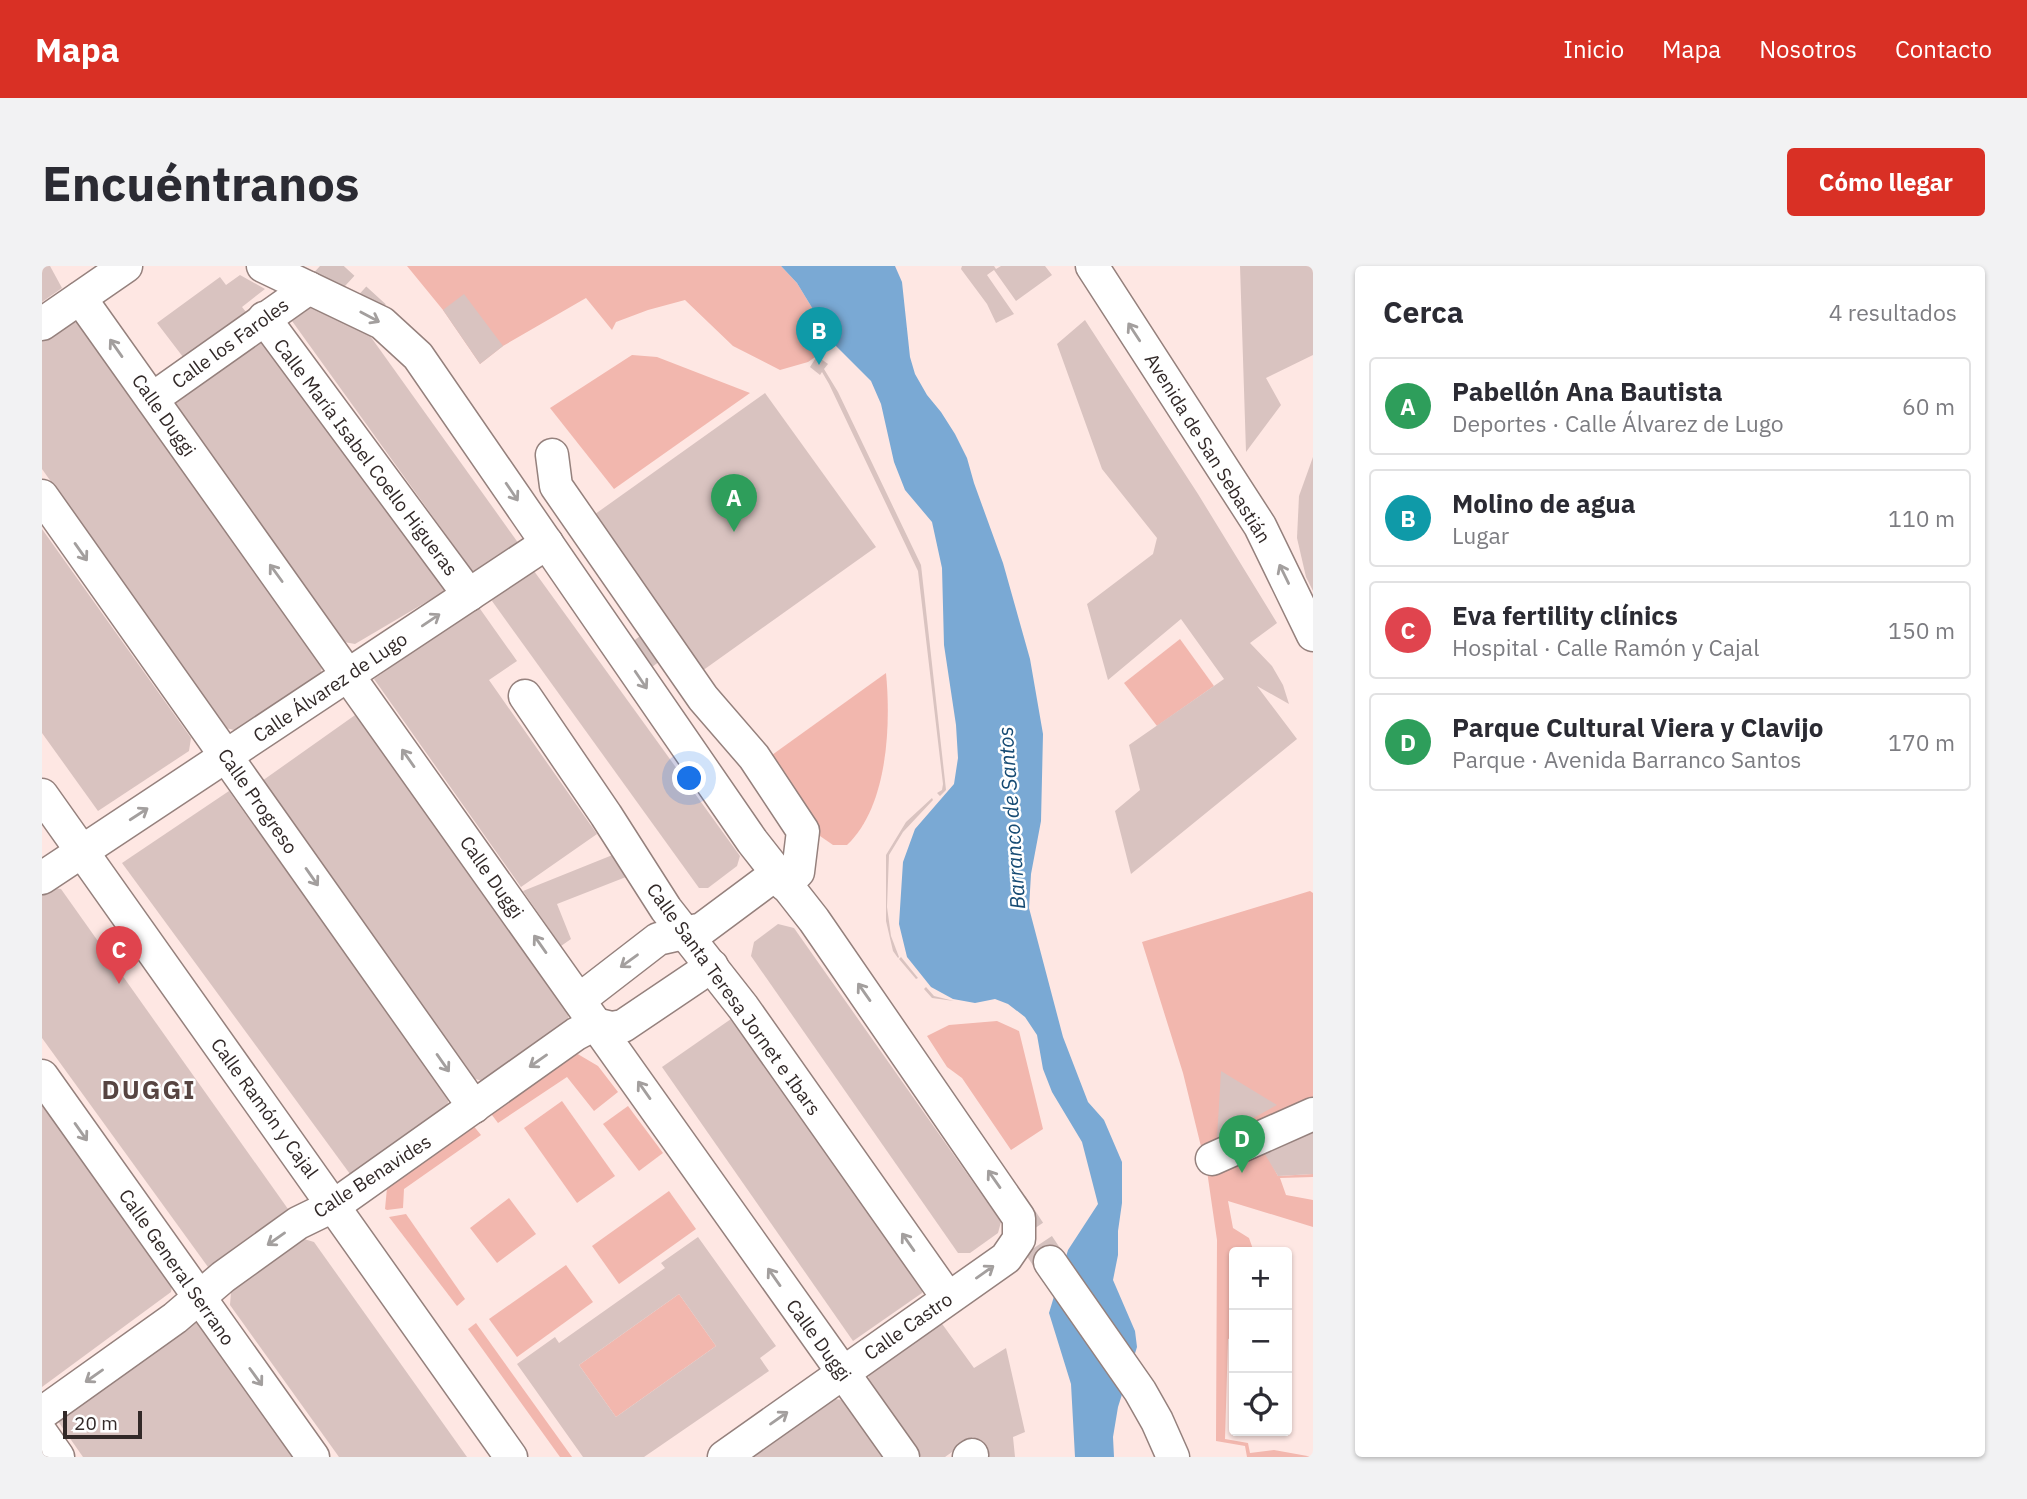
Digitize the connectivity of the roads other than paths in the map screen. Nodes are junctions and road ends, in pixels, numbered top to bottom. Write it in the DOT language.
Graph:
graph roads {
  1 [pos="126,266"];
  2 [pos="263,266"];
  3 [pos="1106,270"];
  4 [pos="309,288"];
  5 [pos="80,298"];
  6 [pos="264,318"];
  7 [pos="42,324"];
  8 [pos="152,399"];
  9 [pos="552,455"];
  10 [pos="42,496"];
  11 [pos="547,543"];
  12 [pos="468,595"];
  13 [pos="1313,635"];
  14 [pos="349,675"];
  15 [pos="525,696"];
  16 [pos="226,756"];
  17 [pos="42,795"];
  18 [pos="82,851"];
  19 [pos="42,878"];
  20 [pos="781,879"];
  21 [pos="685,932"];
  22 [pos="712,966"];
  23 [pos="587,1012"];
  24 [pos="42,1076"];
  25 [pos="474,1107"];
  26 [pos="1313,1114"];
  27 [pos="1212,1159"];
  28 [pos="334,1205"];
  29 [pos="1051,1262"];
  30 [pos="199,1298"];
  31 [pos="948,1298"];
  32 [pos="842,1372"];
  33 [pos="42,1413"];
  34 [pos="42,1434"];
  35 [pos="58,1457"];
  36 [pos="313,1457"];
  37 [pos="511,1457"];
  38 [pos="724,1457"];
  39 [pos="903,1457"];
  40 [pos="1173,1457"];
  1 -- 5 [label="street"];
  2 -- 4 [label="street"];
  13 -- 3 [label="street, Avenida de San Sebastián, one-way"];
  4 -- 6 [label="street, Calle los Faroles"];
  4 -- 11 [label="street, one-way"];
  5 -- 7 [label="street"];
  8 -- 5 [label="street, Calle Duggi, one-way"];
  6 -- 8 [label="street, Calle los Faroles"];
  6 -- 12 [label="street, Calle María Isabel Coello Higueras"];
  14 -- 8 [label="street, Calle Duggi, one-way"];
  9 -- 20 [label="street"];
  10 -- 16 [label="street, Calle Progreso, one-way"];
  11 -- 12 [label="street, Calle Álvarez de Lugo"];
  11 -- 20 [label="street, one-way"];
  14 -- 12 [label="street, Calle Álvarez de Lugo, one-way"];
  14 -- 16 [label="street, Calle Álvarez de Lugo"];
  23 -- 14 [label="street, Calle Duggi, one-way"];
  15 -- 21 [label="street, Calle Santa Teresa Jornet e Ibars"];
  18 -- 16 [label="street, Calle Álvarez de Lugo, one-way"];
  16 -- 25 [label="street, Calle Progreso, one-way"];
  17 -- 18 [label="street, Calle Ramón y Cajal"];
  18 -- 19 [label="street, Calle Álvarez de Lugo"];
  18 -- 28 [label="street, Calle Ramón y Cajal"];
  20 -- 21 [label="street, Calle Benavides"];
  31 -- 20 [label="street, Calle Castro, one-way"];
  21 -- 22 [label="street, Calle Santa Teresa Jornet e Ibars"];
  21 -- 23 [label="street, Calle Benavides, one-way"];
  22 -- 23 [label="street, Calle Benavides"];
  31 -- 22 [label="street, Calle Santa Teresa Jornet e Ibars, one-way"];
  23 -- 25 [label="street, Calle Benavides, one-way"];
  32 -- 23 [label="street, Calle Duggi, one-way"];
  24 -- 30 [label="street, Calle General Serrano, one-way"];
  25 -- 28 [label="street, Calle Benavides"];
  26 -- 27 [label="street"];
  28 -- 30 [label="street, Calle Benavides, one-way"];
  28 -- 37 [label="street, Calle Ramón y Cajal"];
  29 -- 40 [label="street"];
  30 -- 33 [label="street, Calle Benavides, one-way"];
  30 -- 36 [label="street, Calle General Serrano, one-way"];
  31 -- 32 [label="street, Calle Castro"];
  38 -- 32 [label="street, Calle Castro, one-way"];
  32 -- 39 [label="street, Calle Duggi"];
  34 -- 35 [label="street"];
}
